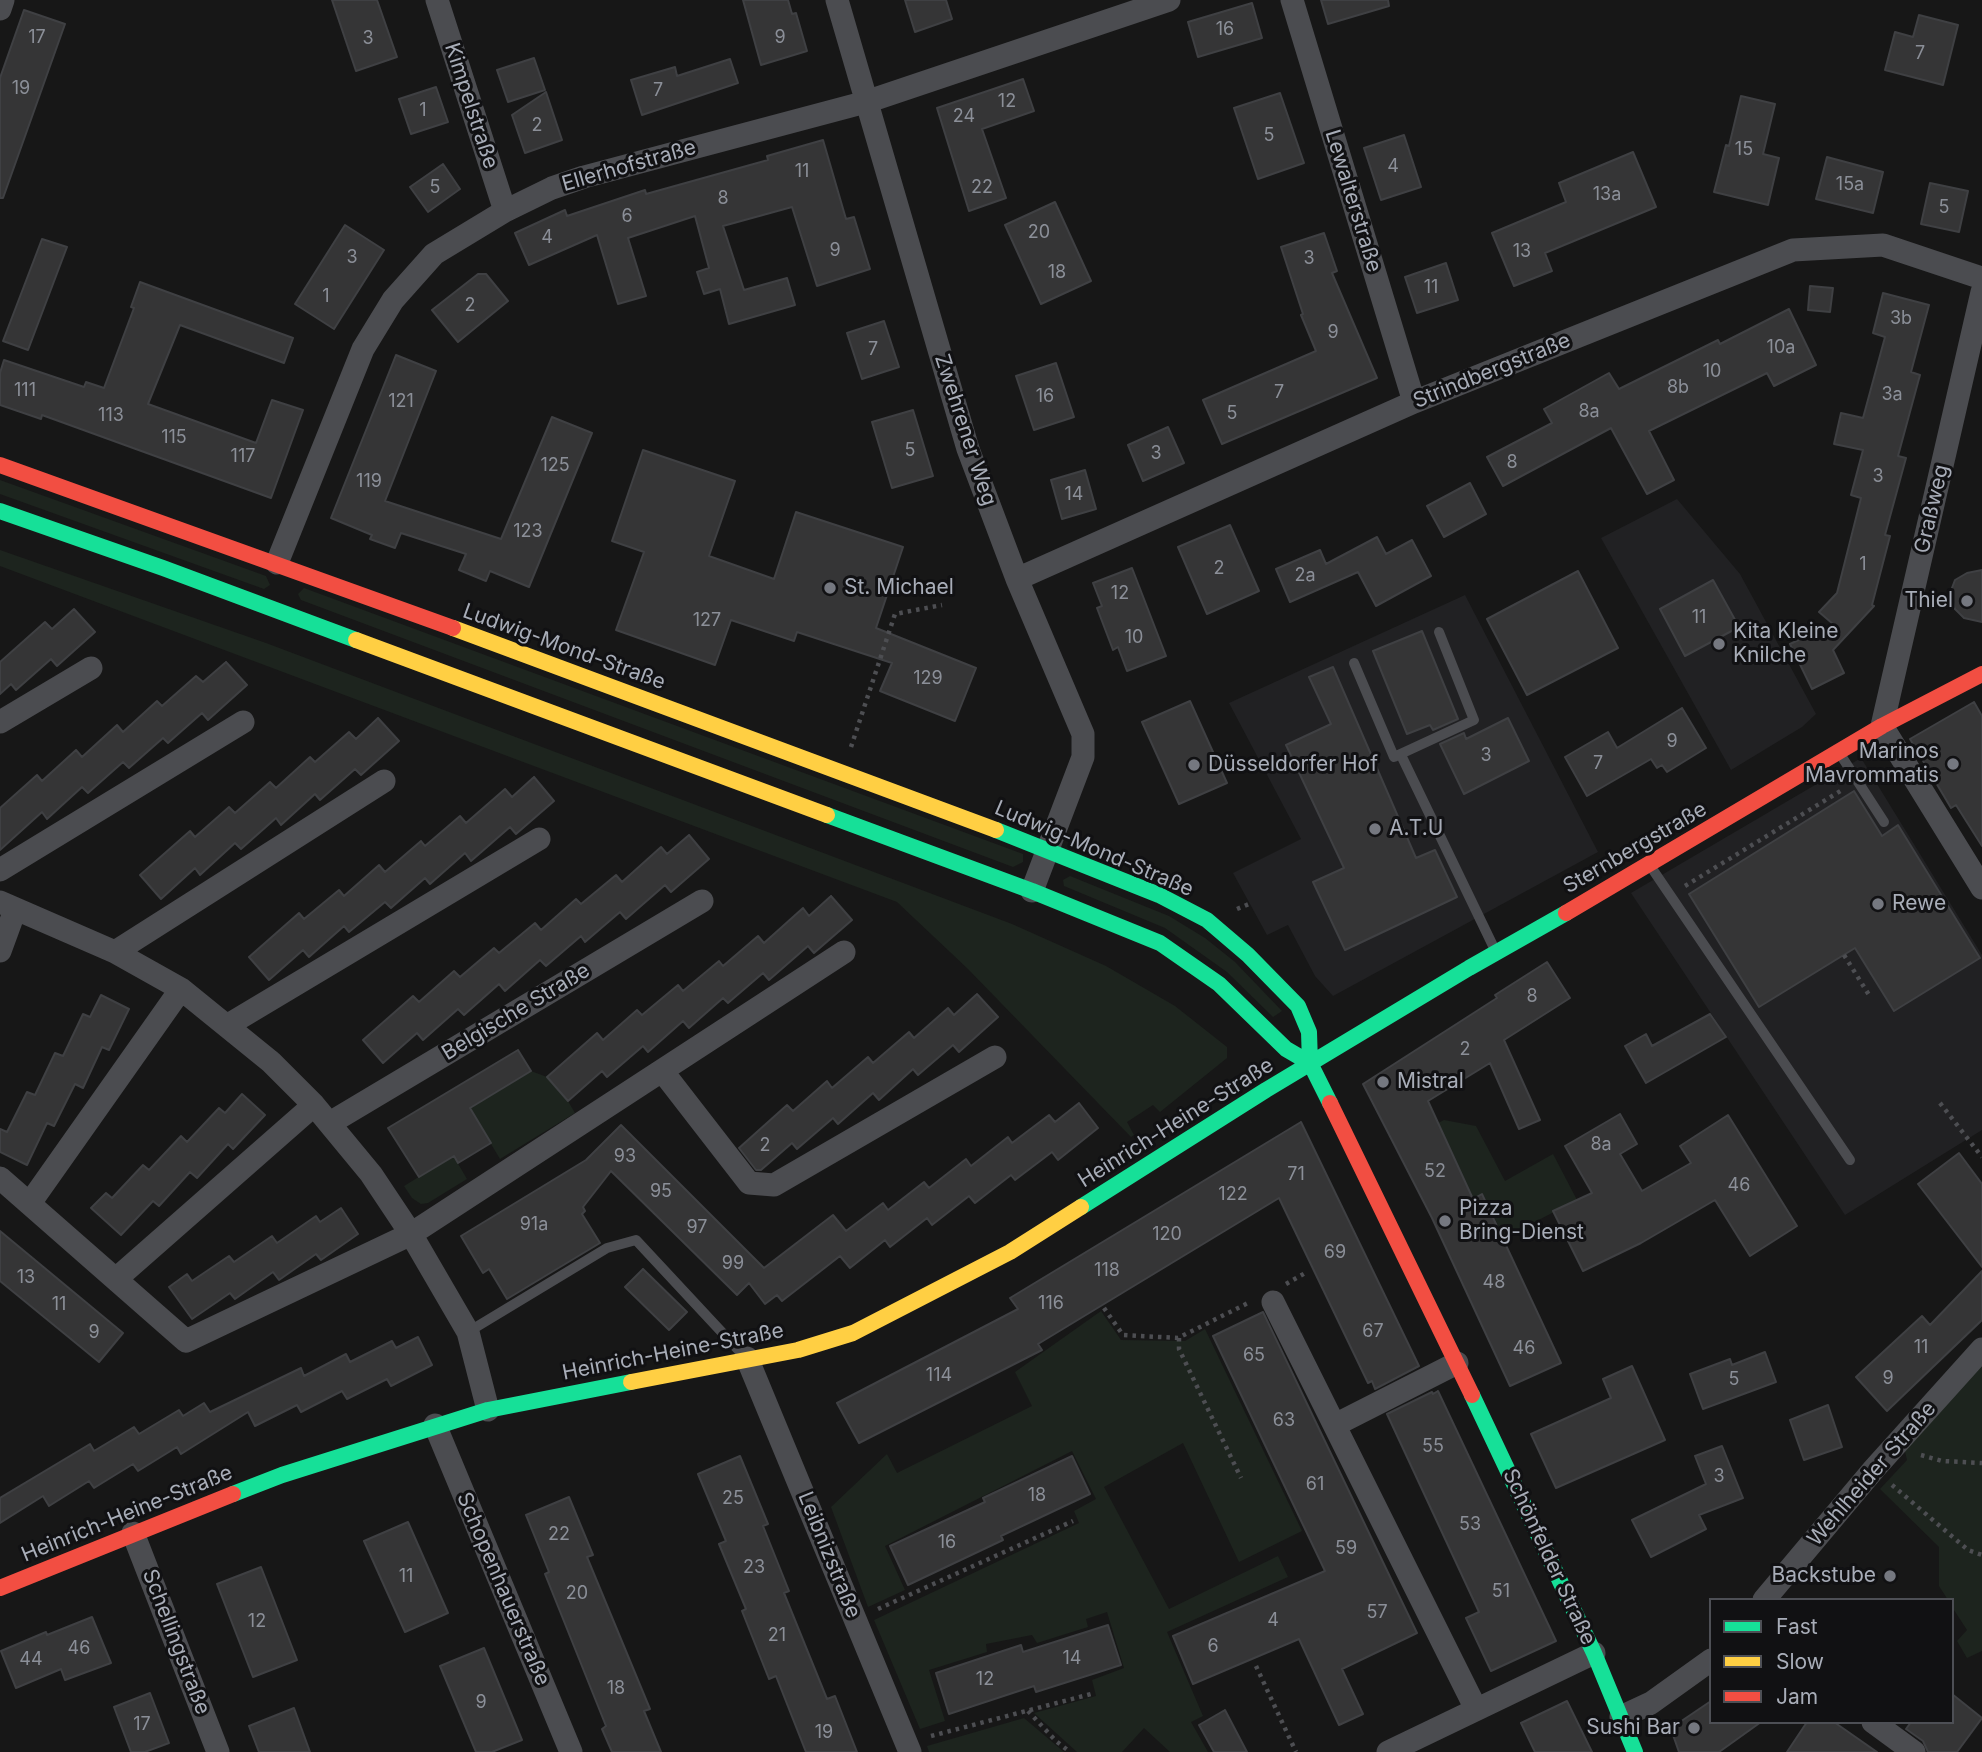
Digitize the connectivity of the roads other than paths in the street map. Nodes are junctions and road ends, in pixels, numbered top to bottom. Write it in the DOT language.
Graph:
graph roads {
  1 [pos="3,0"];
  2 [pos="437,0"];
  3 [pos="837,0"];
  4 [pos="1168,0"];
  5 [pos="1292,0"];
  6 [pos="0,9"];
  7 [pos="866,102"];
  8 [pos="505,211"];
  9 [pos="1982,278"];
  10 [pos="1982,292"];
  11 [pos="1413,402"];
  12 [pos="0,465"];
  13 [pos="0,511"];
  14 [pos="277,563"];
  15 [pos="1017,579"];
  16 [pos="1439,632"];
  17 [pos="1354,663"];
  18 [pos="92,668"];
  19 [pos="1982,674"];
  20 [pos="0,722"];
  21 [pos="243,722"];
  22 [pos="1882,726"];
  23 [pos="1839,752"];
  24 [pos="1401,754"];
  25 [pos="384,781"];
  26 [pos="1884,822"];
  27 [pos="540,839"];
  28 [pos="1048,849"];
  29 [pos="1650,865"];
  30 [pos="0,870"];
  31 [pos="1982,888"];
  32 [pos="1031,891"];
  33 [pos="702,901"];
  34 [pos="8,906"];
  35 [pos="0,951"];
  36 [pos="115,952"];
  37 [pos="1496,952"];
  38 [pos="844,953"];
  39 [pos="181,989"];
  40 [pos="228,1025"];
  41 [pos="995,1057"];
  42 [pos="1310,1063"];
  43 [pos="663,1072"];
  44 [pos="314,1105"];
  45 [pos="330,1123"];
  46 [pos="1850,1160"];
  47 [pos="0,1178"];
  48 [pos="30,1203"];
  49 [pos="411,1234"];
  50 [pos="116,1279"];
  51 [pos="1270,1296"];
  52 [pos="468,1332"];
  53 [pos="1982,1349"];
  54 [pos="747,1359"];
  55 [pos="1457,1363"];
  56 [pos="488,1410"];
  57 [pos="435,1425"];
  58 [pos="1335,1425"];
  59 [pos="133,1532"];
  60 [pos="0,1588"];
  61 [pos="1766,1598"];
  62 [pos="1594,1653"];
  63 [pos="1709,1661"];
  64 [pos="1476,1709"];
  65 [pos="1621,1717"];
  66 [pos="1876,1724"];
  67 [pos="908,1747"];
  68 [pos="218,1752"];
  69 [pos="571,1752"];
  70 [pos="1388,1752"];
  71 [pos="1635,1752"];
  72 [pos="1914,1752"];
  1 -- 6 [label="street"];
  2 -- 8 [label="street, Kimpelstraße"];
  3 -- 7 [label="street, Zwehrener Weg"];
  4 -- 7 [label="street, Ellerhofstraße"];
  5 -- 11 [label="street, Lewalterstraße"];
  7 -- 8 [label="street, Ellerhofstraße"];
  7 -- 15 [label="street, Zwehrener Weg"];
  8 -- 14 [label="street, Ellerhofstraße"];
  9 -- 11 [label="street, Strindbergstraße"];
  10 -- 22 [label="street, Graßweg"];
  11 -- 15 [label="street, Strindbergstraße"];
  12 -- 14 [label="main road, Ludwig-Mond-Straße"];
  13 -- 32 [label="main road"];
  14 -- 28 [label="main road, Ludwig-Mond-Straße"];
  15 -- 28 [label="street, Zwehrener Weg"];
  16 -- 24 [label="lane"];
  17 -- 24 [label="lane"];
  18 -- 20 [label="street"];
  19 -- 22 [label="main road, Sternbergstraße"];
  21 -- 30 [label="street"];
  22 -- 23 [label="main road, Sternbergstraße"];
  22 -- 31 [label="street"];
  23 -- 26 [label="lane"];
  23 -- 29 [label="main road, Sternbergstraße"];
  24 -- 37 [label="lane"];
  25 -- 36 [label="street"];
  27 -- 40 [label="street"];
  28 -- 32 [label="street, Zwehrener Weg"];
  28 -- 42 [label="main road, Ludwig-Mond-Straße"];
  29 -- 37 [label="main road, Sternbergstraße"];
  29 -- 46 [label="lane"];
  32 -- 42 [label="main road"];
  33 -- 45 [label="street, Belgische Straße"];
  34 -- 35 [label="street"];
  34 -- 36 [label="street"];
  36 -- 39 [label="street"];
  37 -- 42 [label="main road, Sternbergstraße"];
  38 -- 43 [label="street"];
  39 -- 40 [label="street"];
  39 -- 48 [label="street"];
  40 -- 44 [label="street"];
  41 -- 43 [label="street"];
  42 -- 54 [label="main road, Heinrich-Heine-Straße"];
  42 -- 55 [label="main road, Schönfelder Straße"];
  43 -- 49 [label="street"];
  44 -- 45 [label="street"];
  44 -- 50 [label="street"];
  45 -- 49 [label="street"];
  47 -- 48 [label="street"];
  48 -- 50 [label="street"];
  49 -- 50 [label="street"];
  49 -- 52 [label="street"];
  51 -- 58 [label="street"];
  52 -- 54 [label="lane"];
  52 -- 56 [label="street"];
  53 -- 61 [label="street, Wehlheider Straße"];
  54 -- 56 [label="main road, Heinrich-Heine-Straße"];
  54 -- 67 [label="street, Leibnizstraße"];
  55 -- 58 [label="street"];
  55 -- 62 [label="main road, Schönfelder Straße"];
  56 -- 57 [label="main road, Heinrich-Heine-Straße"];
  57 -- 59 [label="main road, Heinrich-Heine-Straße"];
  57 -- 69 [label="street, Schopenhauerstraße"];
  58 -- 64 [label="street"];
  59 -- 60 [label="main road, Heinrich-Heine-Straße"];
  59 -- 68 [label="street, Schellingstraße"];
  62 -- 64 [label="street"];
  62 -- 65 [label="main road, Schönfelder Straße"];
  63 -- 65 [label="street"];
  64 -- 70 [label="street"];
  65 -- 71 [label="main road, Schönfelder Straße"];
  66 -- 72 [label="street"];
}
